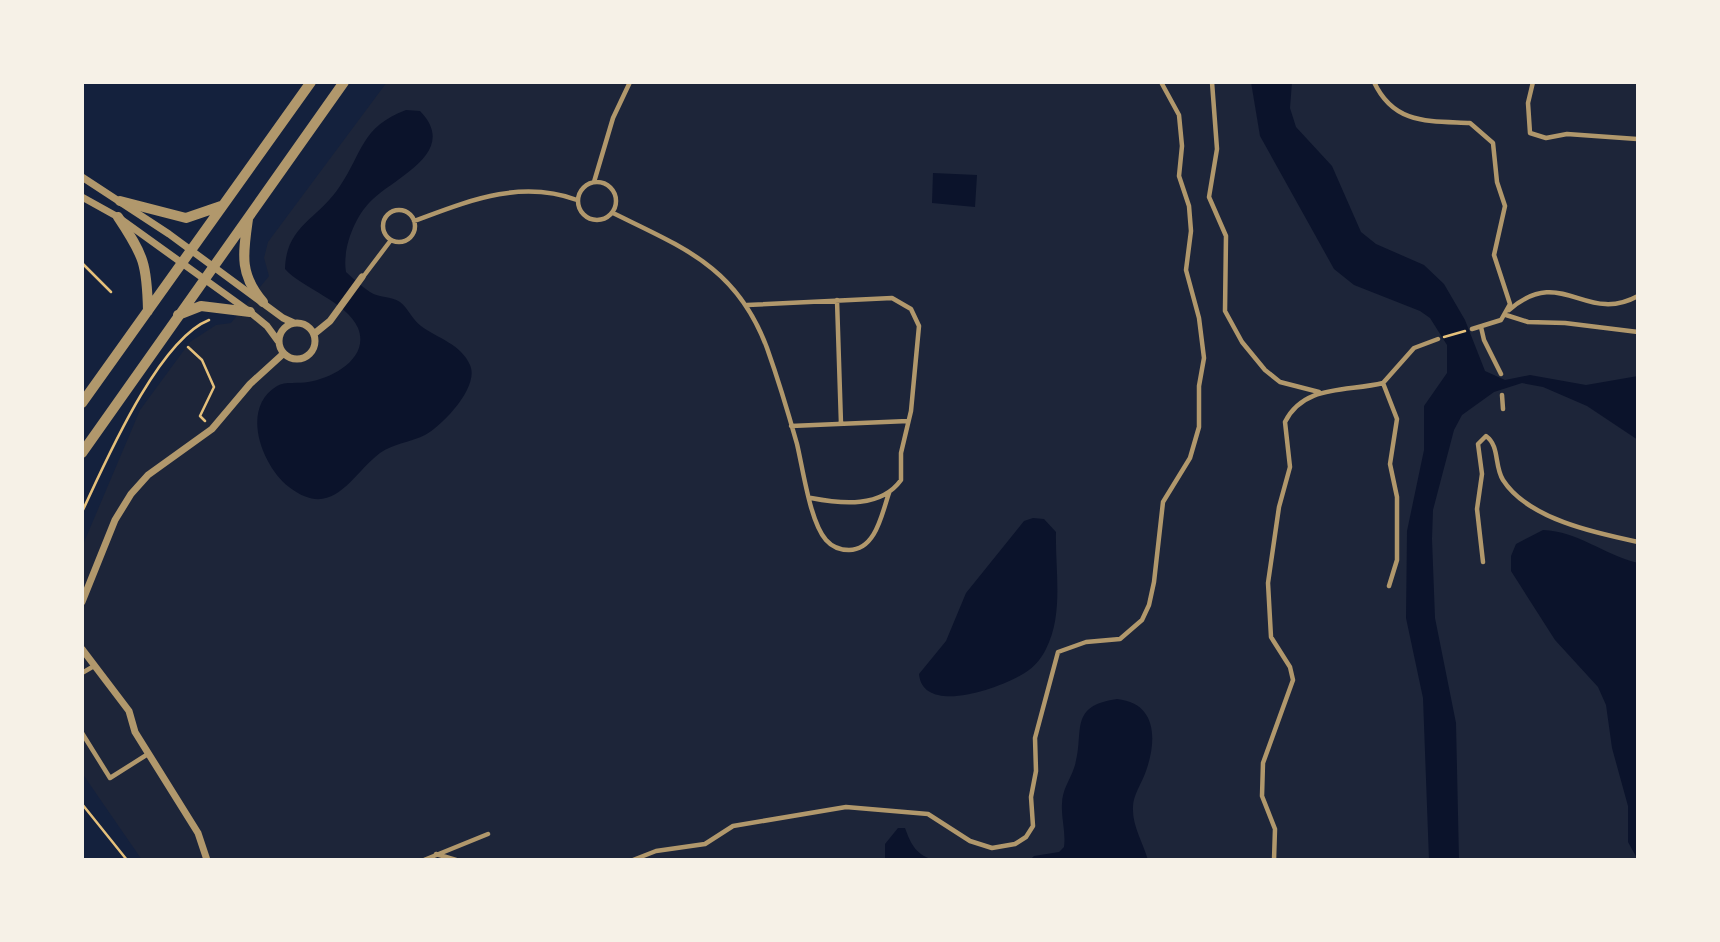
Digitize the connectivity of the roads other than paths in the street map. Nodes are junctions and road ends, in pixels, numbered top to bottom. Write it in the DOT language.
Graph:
graph roads {
  1 [pos="311,82"];
  2 [pos="344,82"];
  3 [pos="629,82"];
  4 [pos="1161,82"];
  5 [pos="1212,82"];
  6 [pos="1374,82"];
  7 [pos="1533,82"];
  8 [pos="1637,139"];
  9 [pos="82,177"];
  10 [pos="594,182"];
  11 [pos="82,197"];
  12 [pos="577,200"];
  13 [pos="120,201"];
  14 [pos="223,205"];
  15 [pos="612,213"];
  16 [pos="248,216"];
  17 [pos="118,217"];
  18 [pos="414,221"];
  19 [pos="391,240"];
  20 [pos="191,250"];
  21 [pos="182,264"];
  22 [pos="213,266"];
  23 [pos="362,277"];
  24 [pos="203,279"];
  25 [pos="1638,296"];
  26 [pos="837,300"];
  27 [pos="263,302"];
  28 [pos="747,305"];
  29 [pos="148,311"];
  30 [pos="250,312"];
  31 [pos="1507,313"];
  32 [pos="177,315"];
  33 [pos="294,323"];
  34 [pos="1481,327"];
  35 [pos="1472,329"];
  36 [pos="1638,332"];
  37 [pos="314,334"];
  38 [pos="1437,339"];
  39 [pos="278,341"];
  40 [pos="283,354"];
  41 [pos="1501,374"];
  42 [pos="1383,383"];
  43 [pos="1319,392"];
  44 [pos="1502,396"];
  45 [pos="82,403"];
  46 [pos="1503,409"];
  47 [pos="908,421"];
  48 [pos="841,424"];
  49 [pos="791,426"];
  50 [pos="82,453"];
  51 [pos="889,493"];
  52 [pos="811,498"];
  53 [pos="1638,542"];
  54 [pos="1483,562"];
  55 [pos="1389,586"];
  56 [pos="82,601"];
  57 [pos="82,649"];
  58 [pos="94,666"];
  59 [pos="82,673"];
  60 [pos="82,733"];
  61 [pos="149,753"];
  62 [pos="488,834"];
  63 [pos="435,854"];
  64 [pos="207,860"];
  65 [pos="424,860"];
  66 [pos="456,860"];
  67 [pos="633,860"];
  68 [pos="1274,860"];
  1 -- 14 [label="street"];
  2 -- 16 [label="street"];
  3 -- 10 [label="lane"];
  4 -- 67 [label="lane"];
  5 -- 43 [label="lane"];
  6 -- 31 [label="lane"];
  7 -- 8 [label="lane"];
  9 -- 13 [label="street"];
  10 -- 12 [label="lane"];
  10 -- 15 [label="lane"];
  11 -- 17 [label="street"];
  12 -- 15 [label="lane"];
  12 -- 18 [label="lane"];
  13 -- 14 [label="street"];
  13 -- 20 [label="street"];
  14 -- 20 [label="street"];
  15 -- 28 [label="lane"];
  16 -- 22 [label="street"];
  16 -- 27 [label="street"];
  17 -- 21 [label="street"];
  17 -- 29 [label="street"];
  18 -- 19 [label="lane"];
  18 -- 19 [label="lane"];
  19 -- 23 [label="lane"];
  20 -- 21 [label="street"];
  20 -- 22 [label="street"];
  21 -- 24 [label="street"];
  21 -- 29 [label="street"];
  22 -- 24 [label="street"];
  22 -- 27 [label="street"];
  23 -- 37 [label="street"];
  24 -- 30 [label="street"];
  24 -- 32 [label="street"];
  25 -- 31 [label="lane"];
  26 -- 28 [label="lane"];
  26 -- 47 [label="lane"];
  26 -- 48 [label="lane"];
  27 -- 33 [label="street"];
  28 -- 49 [label="lane"];
  29 -- 45 [label="street"];
  30 -- 32 [label="street"];
  30 -- 39 [label="street"];
  31 -- 34 [label="lane"];
  31 -- 36 [label="lane"];
  32 -- 50 [label="street"];
  33 -- 37 [label="street"];
  33 -- 39 [label="street"];
  34 -- 35 [label="lane"];
  34 -- 41 [label="lane"];
  37 -- 40 [label="street"];
  38 -- 42 [label="lane"];
  39 -- 40 [label="street"];
  40 -- 56 [label="street"];
  42 -- 43 [label="lane"];
  42 -- 55 [label="lane"];
  43 -- 68 [label="lane"];
  44 -- 46 [label="lane"];
  47 -- 48 [label="lane"];
  47 -- 51 [label="lane"];
  48 -- 49 [label="lane"];
  49 -- 52 [label="lane"];
  51 -- 52 [label="lane"];
  51 -- 52 [label="lane"];
  53 -- 54 [label="lane"];
  57 -- 58 [label="street"];
  58 -- 59 [label="lane"];
  58 -- 61 [label="street"];
  60 -- 61 [label="lane"];
  61 -- 64 [label="street"];
  62 -- 63 [label="lane"];
  63 -- 65 [label="lane"];
  63 -- 66 [label="lane"];
}
